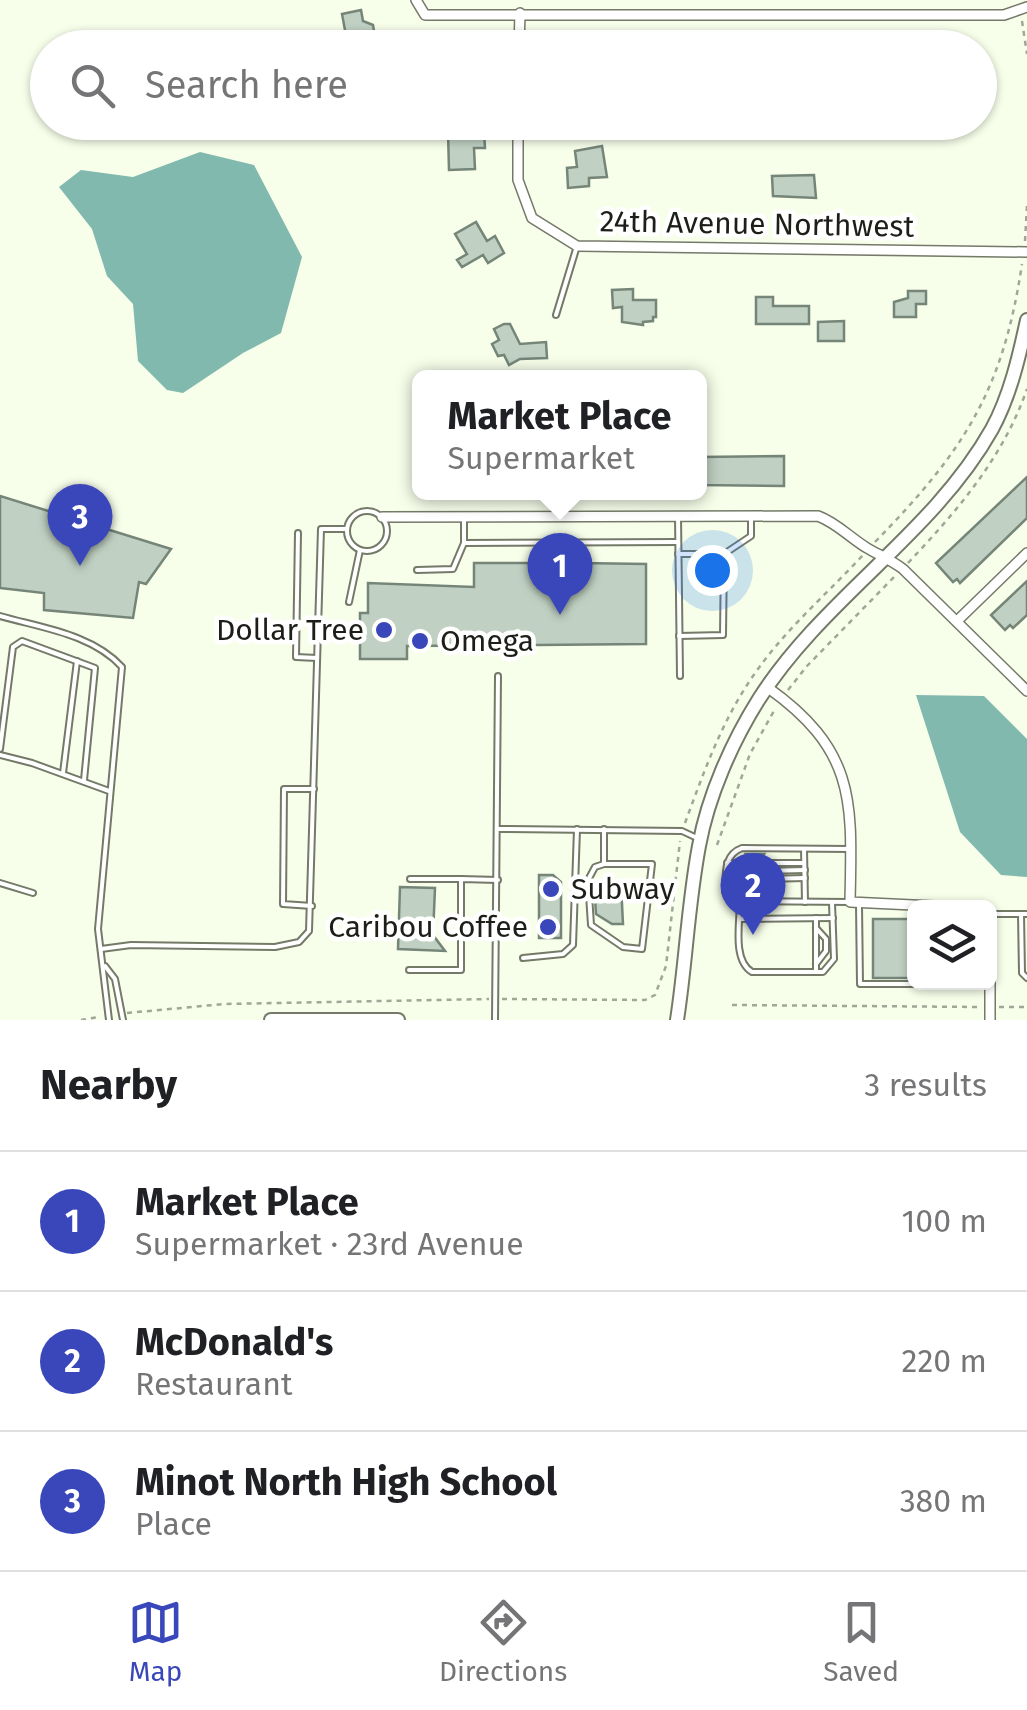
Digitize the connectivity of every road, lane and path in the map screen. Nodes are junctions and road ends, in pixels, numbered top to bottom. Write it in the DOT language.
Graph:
graph roads {
  1 [pos="416,0"];
  2 [pos="739,0"];
  3 [pos="894,0"];
  4 [pos="1023,8"];
  5 [pos="520,14"];
  6 [pos="739,14"];
  7 [pos="894,14"];
  8 [pos="520,30"];
  9 [pos="1027,54"];
  10 [pos="518,140"];
  11 [pos="1027,205"];
  12 [pos="576,246"];
  13 [pos="1026,252"];
  14 [pos="556,315"];
  15 [pos="1027,320"];
  16 [pos="1027,390"];
  17 [pos="464,515"];
  18 [pos="678,516"];
  19 [pos="751,516"];
  20 [pos="382,517"];
  21 [pos="346,528"];
  22 [pos="298,533"];
  23 [pos="678,542"];
  24 [pos="464,543"];
  25 [pos="868,549"];
  26 [pos="360,550"];
  27 [pos="1027,553"];
  28 [pos="678,554"];
  29 [pos="724,554"];
  30 [pos="887,557"];
  31 [pos="903,569"];
  32 [pos="417,570"];
  33 [pos="349,602"];
  34 [pos="0,616"];
  35 [pos="957,621"];
  36 [pos="679,636"];
  37 [pos="317,658"];
  38 [pos="76,661"];
  39 [pos="498,676"];
  40 [pos="680,676"];
  41 [pos="767,687"];
  42 [pos="1027,691"];
  43 [pos="782,698"];
  44 [pos="0,752"];
  45 [pos="63,773"];
  46 [pos="84,780"];
  47 [pos="314,789"];
  48 [pos="111,792"];
  49 [pos="499,829"];
  50 [pos="577,829"];
  51 [pos="604,829"];
  52 [pos="682,831"];
  53 [pos="700,840"];
  54 [pos="717,845"];
  55 [pos="804,848"];
  56 [pos="851,849"];
  57 [pos="727,863"];
  58 [pos="746,863"];
  59 [pos="764,863"];
  60 [pos="804,863"];
  61 [pos="604,864"];
  62 [pos="804,870"];
  63 [pos="764,871"];
  64 [pos="726,875"];
  65 [pos="746,875"];
  66 [pos="764,878"];
  67 [pos="804,878"];
  68 [pos="410,879"];
  69 [pos="461,880"];
  70 [pos="498,880"];
  71 [pos="0,882"];
  72 [pos="33,893"];
  73 [pos="740,901"];
  74 [pos="805,902"];
  75 [pos="832,902"];
  76 [pos="854,903"];
  77 [pos="907,905"];
  78 [pos="312,906"];
  79 [pos="997,914"];
  80 [pos="1024,914"];
  81 [pos="816,918"];
  82 [pos="833,918"];
  83 [pos="740,919"];
  84 [pos="816,928"];
  85 [pos="102,949"];
  86 [pos="523,958"];
  87 [pos="816,964"];
  88 [pos="104,966"];
  89 [pos="408,970"];
  90 [pos="816,972"];
  91 [pos="1027,978"];
  92 [pos="907,984"];
  93 [pos="991,990"];
  94 [pos="496,999"];
  95 [pos="732,1006"];
  96 [pos="991,1006"];
  97 [pos="1027,1007"];
  98 [pos="122,1013"];
  99 [pos="109,1018"];
  100 [pos="81,1020"];
  101 [pos="123,1020"];
  102 [pos="271,1020"];
  103 [pos="398,1020"];
  104 [pos="496,1020"];
  105 [pos="677,1020"];
  106 [pos="990,1020"];
  1 -- 5 [label="street"];
  2 -- 6 [label="street"];
  3 -- 7 [label="street"];
  4 -- 7 [label="street"];
  4 -- 9 [label="path"];
  5 -- 6 [label="street"];
  5 -- 8 [label="street"];
  6 -- 7 [label="street"];
  10 -- 12 [label="street, 24th Avenue Northwest"];
  11 -- 13 [label="path"];
  12 -- 13 [label="street, 24th Avenue Northwest"];
  12 -- 14 [label="lane"];
  13 -- 25 [label="path"];
  15 -- 30 [label="street"];
  16 -- 31 [label="path"];
  17 -- 18 [label="street"];
  17 -- 20 [label="street"];
  17 -- 24 [label="lane"];
  18 -- 19 [label="street"];
  18 -- 23 [label="lane"];
  19 -- 25 [label="street"];
  19 -- 29 [label="lane"];
  20 -- 21 [label="lane"];
  20 -- 26 [label="lane"];
  21 -- 26 [label="lane"];
  21 -- 37 [label="lane"];
  22 -- 37 [label="lane"];
  23 -- 24 [label="lane"];
  23 -- 28 [label="lane"];
  24 -- 32 [label="lane"];
  25 -- 30 [label="street"];
  25 -- 52 [label="path"];
  26 -- 33 [label="lane"];
  27 -- 35 [label="street"];
  28 -- 29 [label="lane"];
  28 -- 36 [label="lane"];
  29 -- 36 [label="lane"];
  30 -- 31 [label="street"];
  30 -- 41 [label="street"];
  31 -- 35 [label="street"];
  31 -- 43 [label="path"];
  34 -- 48 [label="lane"];
  35 -- 42 [label="street"];
  36 -- 40 [label="lane"];
  37 -- 47 [label="lane"];
  38 -- 44 [label="lane"];
  38 -- 45 [label="lane"];
  38 -- 46 [label="lane"];
  39 -- 49 [label="lane"];
  41 -- 43 [label="street"];
  41 -- 53 [label="street"];
  43 -- 54 [label="path"];
  43 -- 56 [label="street"];
  44 -- 45 [label="lane"];
  45 -- 46 [label="lane"];
  46 -- 48 [label="lane"];
  47 -- 78 [label="lane"];
  47 -- 78 [label="lane"];
  48 -- 85 [label="lane"];
  49 -- 50 [label="lane"];
  49 -- 70 [label="lane"];
  50 -- 51 [label="lane"];
  50 -- 86 [label="lane"];
  51 -- 52 [label="lane"];
  51 -- 61 [label="lane"];
  52 -- 53 [label="lane"];
  52 -- 94 [label="path"];
  53 -- 105 [label="street"];
  55 -- 56 [label="lane"];
  55 -- 57 [label="lane"];
  55 -- 60 [label="lane"];
  56 -- 76 [label="street"];
  57 -- 58 [label="lane"];
  57 -- 64 [label="lane"];
  59 -- 60 [label="lane"];
  60 -- 62 [label="lane"];
  61 -- 61 [label="lane"];
  62 -- 63 [label="lane"];
  62 -- 67 [label="lane"];
  64 -- 65 [label="lane"];
  64 -- 73 [label="lane"];
  66 -- 67 [label="lane"];
  67 -- 74 [label="lane"];
  68 -- 69 [label="lane"];
  69 -- 70 [label="lane"];
  69 -- 89 [label="lane"];
  70 -- 94 [label="lane"];
  71 -- 72 [label="lane"];
  73 -- 74 [label="lane"];
  73 -- 83 [label="lane"];
  74 -- 75 [label="lane"];
  75 -- 76 [label="lane"];
  75 -- 82 [label="lane"];
  76 -- 77 [label="street"];
  76 -- 92 [label="lane"];
  78 -- 85 [label="lane"];
  79 -- 80 [label="lane"];
  80 -- 91 [label="lane"];
  81 -- 82 [label="lane"];
  81 -- 83 [label="lane"];
  81 -- 84 [label="lane"];
  82 -- 90 [label="lane"];
  83 -- 90 [label="lane"];
  84 -- 87 [label="lane"];
  84 -- 87 [label="lane"];
  85 -- 88 [label="lane"];
  87 -- 90 [label="lane"];
  88 -- 98 [label="lane"];
  88 -- 99 [label="lane"];
  93 -- 96 [label="street"];
  94 -- 98 [label="path"];
  94 -- 104 [label="lane"];
  95 -- 96 [label="path"];
  96 -- 97 [label="path"];
  96 -- 106 [label="street"];
  98 -- 101 [label="lane"];
  99 -- 100 [label="path"];
  102 -- 103 [label="street"];
}
